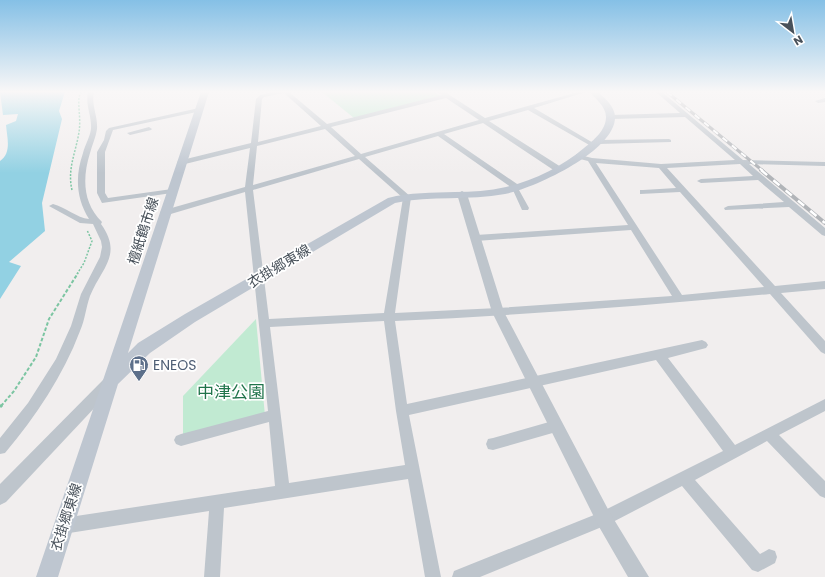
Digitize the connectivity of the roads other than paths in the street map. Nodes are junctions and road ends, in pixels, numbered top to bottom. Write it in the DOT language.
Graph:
graph roads {
  1 [pos="92,119"];
  2 [pos="156,119"];
  3 [pos="196,119"];
  4 [pos="257,119"];
  5 [pos="318,119"];
  6 [pos="355,119"];
  7 [pos="481,119"];
  8 [pos="491,119"];
  9 [pos="550,119"];
  10 [pos="611,119"];
  11 [pos="692,119"];
  12 [pos="484,121"];
  13 [pos="136,123"];
  14 [pos="326,126"];
  15 [pos="149,129"];
  16 [pos="139,131"];
  17 [pos="130,133"];
  18 [pos="439,134"];
  19 [pos="669,141"];
  20 [pos="595,143"];
  21 [pos="254,144"];
  22 [pos="362,157"];
  23 [pos="585,158"];
  24 [pos="741,162"];
  25 [pos="181,163"];
  26 [pos="825,164"];
  27 [pos="661,166"];
  28 [pos="558,169"];
  29 [pos="760,178"];
  30 [pos="701,181"];
  31 [pos="516,188"];
  32 [pos="249,189"];
  33 [pos="682,190"];
  34 [pos="172,191"];
  35 [pos="643,192"];
  36 [pos="462,194"];
  37 [pos="407,197"];
  38 [pos="791,204"];
  39 [pos="53,206"];
  40 [pos="525,208"];
  41 [pos="728,208"];
  42 [pos="164,213"];
  43 [pos="98,222"];
  44 [pos="633,227"];
  45 [pos="825,233"];
  46 [pos="476,238"];
  47 [pos="259,278"];
  48 [pos="825,285"];
  49 [pos="772,290"];
  50 [pos="679,299"];
  51 [pos="498,312"];
  52 [pos="389,317"];
  53 [pos="264,323"];
  54 [pos="702,345"];
  55 [pos="825,349"];
  56 [pos="659,354"];
  57 [pos="111,380"];
  58 [pos="534,382"];
  59 [pos="825,404"];
  60 [pos="402,411"];
  61 [pos="274,415"];
  62 [pos="556,426"];
  63 [pos="769,434"];
  64 [pos="181,440"];
  65 [pos="493,444"];
  66 [pos="0,448"];
  67 [pos="733,452"];
  68 [pos="413,471"];
  69 [pos="684,478"];
  70 [pos="283,491"];
  71 [pos="825,491"];
  72 [pos="0,496"];
  73 [pos="217,502"];
  74 [pos="604,519"];
  75 [pos="63,526"];
  76 [pos="769,557"];
  77 [pos="47,577"];
  78 [pos="212,577"];
  79 [pos="433,577"];
  80 [pos="460,577"];
  81 [pos="639,577"];
  1 -- 43 [label="street"];
  2 -- 13 [label="street"];
  3 -- 25 [label="main road, 檀紙鶴市線"];
  4 -- 21 [label="street"];
  5 -- 14 [label="street"];
  6 -- 14 [label="street"];
  7 -- 12 [label="street"];
  8 -- 12 [label="street"];
  9 -- 20 [label="street"];
  10 -- 20 [label="main road, 衣掛郷東線"];
  11 -- 24 [label="street"];
  12 -- 18 [label="street"];
  12 -- 28 [label="street"];
  13 -- 16 [label="street"];
  13 -- 34 [label="street"];
  14 -- 21 [label="street"];
  14 -- 22 [label="street"];
  15 -- 16 [label="street"];
  16 -- 17 [label="street"];
  18 -- 22 [label="street"];
  18 -- 31 [label="street"];
  19 -- 20 [label="street"];
  20 -- 23 [label="main road, 衣掛郷東線"];
  21 -- 25 [label="street"];
  21 -- 32 [label="street"];
  22 -- 32 [label="street"];
  22 -- 37 [label="street"];
  23 -- 27 [label="street"];
  23 -- 28 [label="main road, 衣掛郷東線"];
  23 -- 44 [label="street"];
  24 -- 26 [label="street"];
  24 -- 27 [label="street"];
  24 -- 29 [label="street"];
  25 -- 34 [label="main road, 檀紙鶴市線"];
  27 -- 33 [label="street"];
  28 -- 31 [label="main road, 衣掛郷東線"];
  29 -- 30 [label="street"];
  29 -- 38 [label="street"];
  31 -- 36 [label="main road, 衣掛郷東線"];
  31 -- 40 [label="street"];
  32 -- 42 [label="street"];
  32 -- 47 [label="street"];
  33 -- 35 [label="street"];
  33 -- 49 [label="street"];
  34 -- 42 [label="main road, 檀紙鶴市線"];
  36 -- 37 [label="main road, 衣掛郷東線"];
  36 -- 46 [label="street"];
  37 -- 47 [label="main road, 衣掛郷東線"];
  37 -- 52 [label="street"];
  38 -- 41 [label="street"];
  38 -- 45 [label="street"];
  39 -- 43 [label="street"];
  42 -- 57 [label="main road, 檀紙鶴市線"];
  43 -- 66 [label="street"];
  44 -- 46 [label="street"];
  44 -- 50 [label="street"];
  46 -- 51 [label="street"];
  47 -- 53 [label="street"];
  47 -- 57 [label="main road, 衣掛郷東線"];
  48 -- 49 [label="street"];
  49 -- 50 [label="street"];
  49 -- 55 [label="street"];
  50 -- 51 [label="street"];
  51 -- 52 [label="street"];
  51 -- 58 [label="street"];
  52 -- 53 [label="street"];
  52 -- 60 [label="street"];
  53 -- 61 [label="street"];
  54 -- 56 [label="street"];
  56 -- 58 [label="street"];
  56 -- 67 [label="street"];
  57 -- 72 [label="street"];
  57 -- 75 [label="main road, 衣掛郷東線"];
  58 -- 60 [label="street"];
  58 -- 62 [label="street"];
  59 -- 63 [label="street"];
  60 -- 68 [label="street"];
  61 -- 64 [label="street"];
  61 -- 70 [label="street"];
  62 -- 65 [label="street"];
  62 -- 74 [label="street"];
  63 -- 67 [label="street"];
  63 -- 71 [label="street"];
  67 -- 69 [label="street"];
  68 -- 70 [label="street"];
  68 -- 79 [label="street"];
  69 -- 74 [label="street"];
  69 -- 76 [label="street"];
  70 -- 73 [label="street"];
  73 -- 75 [label="street"];
  73 -- 78 [label="street"];
  74 -- 80 [label="street"];
  74 -- 81 [label="street"];
  75 -- 77 [label="main road, 衣掛郷東線"];
}
